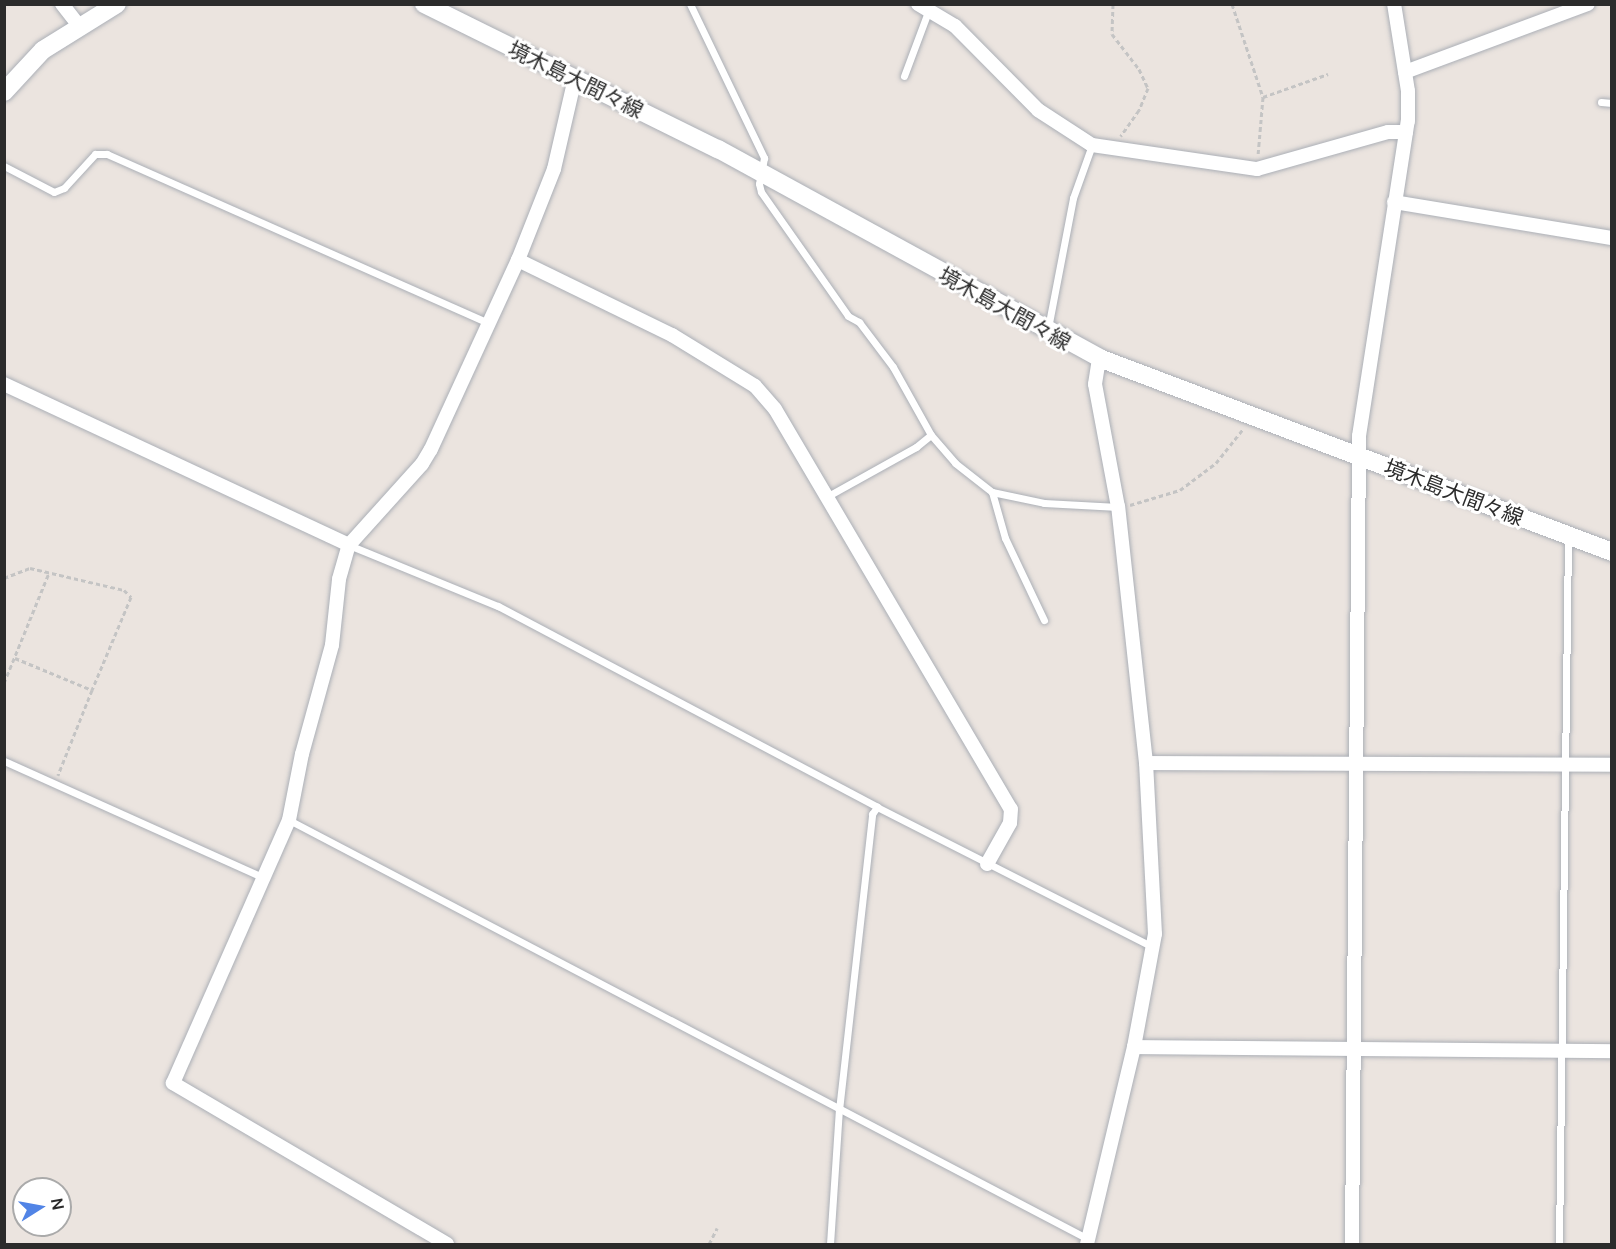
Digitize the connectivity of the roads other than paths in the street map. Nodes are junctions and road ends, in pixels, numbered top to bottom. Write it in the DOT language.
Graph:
graph roads {
  1 [pos="62,4"];
  2 [pos="117,4"];
  3 [pos="424,4"];
  4 [pos="690,4"];
  5 [pos="1394,4"];
  6 [pos="1588,4"];
  7 [pos="923,7"];
  8 [pos="79,26"];
  9 [pos="1405,72"];
  10 [pos="904,76"];
  11 [pos="575,78"];
  12 [pos="4,92"];
  13 [pos="1600,102"];
  14 [pos="1611,103"];
  15 [pos="1406,132"];
  16 [pos="1092,145"];
  17 [pos="4,166"];
  18 [pos="762,175"];
  19 [pos="1394,202"];
  20 [pos="1611,238"];
  21 [pos="518,260"];
  22 [pos="489,323"];
  23 [pos="1046,332"];
  24 [pos="1099,358"];
  25 [pos="4,384"];
  26 [pos="931,435"];
  27 [pos="1359,456"];
  28 [pos="992,492"];
  29 [pos="828,496"];
  30 [pos="1118,507"];
  31 [pos="1569,535"];
  32 [pos="349,545"];
  33 [pos="1611,552"];
  34 [pos="1044,621"];
  35 [pos="4,761"];
  36 [pos="1357,762"];
  37 [pos="1146,764"];
  38 [pos="1564,764"];
  39 [pos="1611,765"];
  40 [pos="877,807"];
  41 [pos="290,820"];
  42 [pos="987,864"];
  43 [pos="264,878"];
  44 [pos="1154,947"];
  45 [pos="1134,1047"];
  46 [pos="1354,1050"];
  47 [pos="1561,1052"];
  48 [pos="1611,1052"];
  49 [pos="839,1110"];
  50 [pos="1087,1242"];
  51 [pos="447,1245"];
  52 [pos="830,1245"];
  53 [pos="1352,1245"];
  54 [pos="1559,1245"];
  1 -- 8 [label="street"];
  2 -- 8 [label="main road"];
  3 -- 11 [label="main road, 境木島大間々線"];
  4 -- 18 [label="lane"];
  5 -- 9 [label="street"];
  6 -- 9 [label="street"];
  7 -- 10 [label="lane"];
  7 -- 16 [label="street"];
  8 -- 12 [label="main road"];
  9 -- 15 [label="street"];
  11 -- 18 [label="main road, 境木島大間々線"];
  11 -- 21 [label="street"];
  13 -- 14 [label="lane"];
  15 -- 16 [label="street"];
  15 -- 19 [label="street"];
  16 -- 23 [label="lane"];
  17 -- 22 [label="lane"];
  18 -- 23 [label="main road, 境木島大間々線"];
  18 -- 26 [label="lane"];
  19 -- 20 [label="street"];
  19 -- 27 [label="street"];
  21 -- 22 [label="street"];
  21 -- 29 [label="street"];
  22 -- 32 [label="street"];
  23 -- 24 [label="main road, 境木島大間々線"];
  24 -- 27 [label="main road, 境木島大間々線"];
  24 -- 30 [label="street"];
  25 -- 32 [label="street"];
  26 -- 28 [label="lane"];
  26 -- 29 [label="lane"];
  27 -- 31 [label="main road, 境木島大間々線"];
  27 -- 36 [label="street"];
  28 -- 30 [label="lane"];
  28 -- 34 [label="lane"];
  29 -- 42 [label="street"];
  30 -- 37 [label="street"];
  31 -- 33 [label="main road, 境木島大間々線"];
  31 -- 38 [label="lane"];
  32 -- 40 [label="lane"];
  32 -- 41 [label="street"];
  35 -- 43 [label="lane"];
  36 -- 37 [label="street"];
  36 -- 38 [label="street"];
  36 -- 46 [label="street"];
  37 -- 44 [label="street"];
  38 -- 39 [label="street"];
  38 -- 47 [label="lane"];
  40 -- 42 [label="lane"];
  40 -- 49 [label="lane"];
  41 -- 43 [label="street"];
  41 -- 49 [label="lane"];
  42 -- 44 [label="lane"];
  43 -- 51 [label="street"];
  44 -- 45 [label="street"];
  45 -- 46 [label="street"];
  45 -- 50 [label="street"];
  46 -- 47 [label="street"];
  46 -- 53 [label="street"];
  47 -- 48 [label="street"];
  47 -- 54 [label="lane"];
  49 -- 50 [label="lane"];
  49 -- 52 [label="lane"];
}
